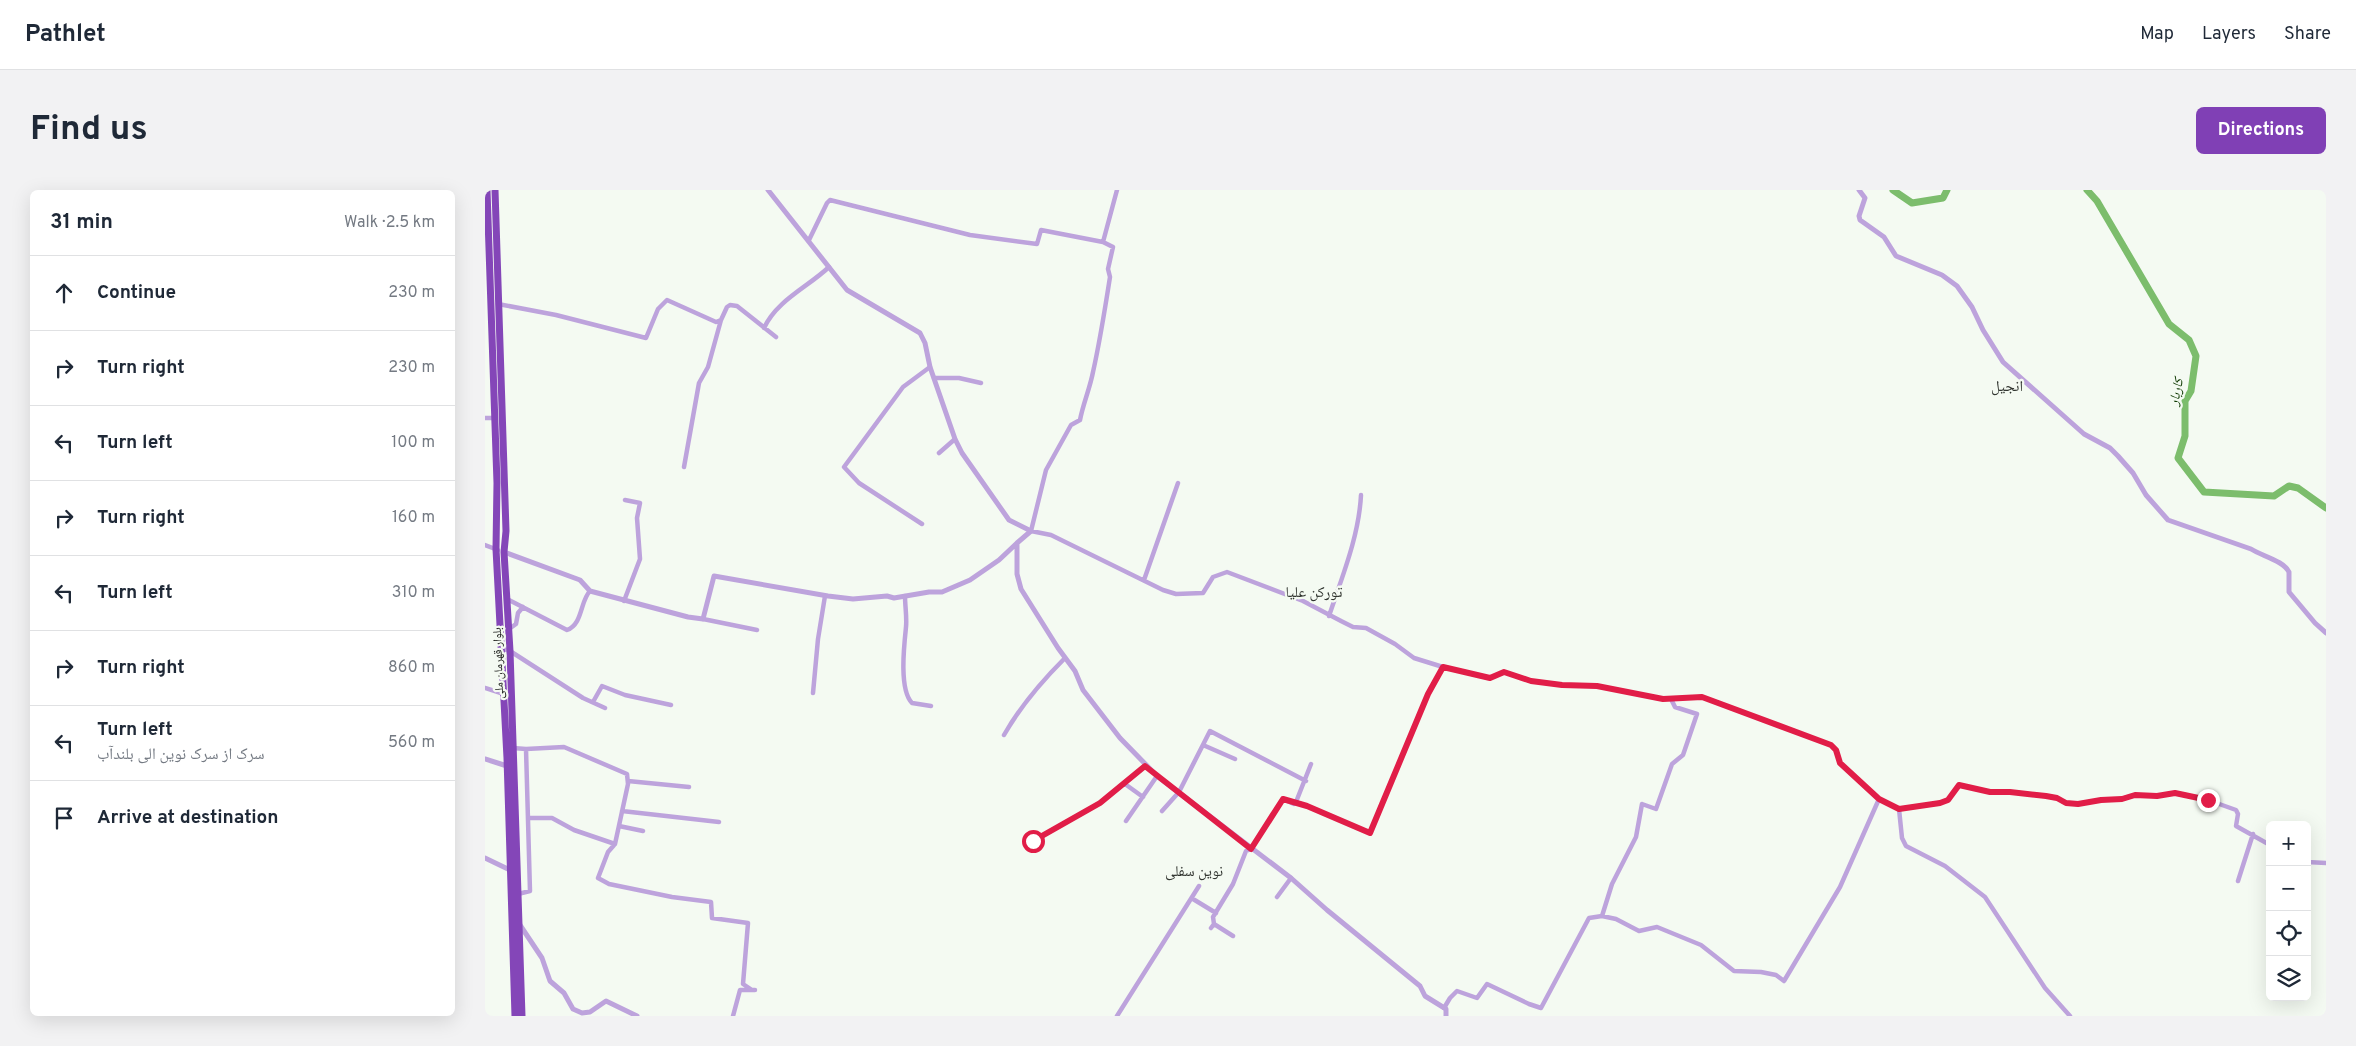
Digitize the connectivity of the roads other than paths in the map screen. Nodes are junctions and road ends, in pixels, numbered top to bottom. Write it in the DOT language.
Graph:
graph roads {
  1 [pos="487,190"];
  2 [pos="495,190"];
  3 [pos="768,190"];
  4 [pos="1117,190"];
  5 [pos="1859,190"];
  6 [pos="809,240"];
  7 [pos="1103,242"];
  8 [pos="829,267"];
  9 [pos="487,273"];
  10 [pos="498,304"];
  11 [pos="721,320"];
  12 [pos="764,328"];
  13 [pos="776,337"];
  14 [pos="930,368"];
  15 [pos="934,378"];
  16 [pos="981,383"];
  17 [pos="485,418"];
  18 [pos="495,418"];
  19 [pos="955,439"];
  20 [pos="939,453"];
  21 [pos="684,467"];
  22 [pos="1178,483"];
  23 [pos="1361,495"];
  24 [pos="625,500"];
  25 [pos="922,524"];
  26 [pos="1031,531"];
  27 [pos="1017,543"];
  28 [pos="485,545"];
  29 [pos="496,549"];
  30 [pos="504,552"];
  31 [pos="1145,580"];
  32 [pos="590,591"];
  33 [pos="825,596"];
  34 [pos="905,596"];
  35 [pos="507,599"];
  36 [pos="624,601"];
  37 [pos="523,608"];
  38 [pos="1329,616"];
  39 [pos="703,619"];
  40 [pos="509,629"];
  41 [pos="757,630"];
  42 [pos="2326,633"];
  43 [pos="501,648"];
  44 [pos="510,651"];
  45 [pos="1065,658"];
  46 [pos="1443,667"];
  47 [pos="485,688"];
  48 [pos="813,693"];
  49 [pos="504,694"];
  50 [pos="1671,699"];
  51 [pos="593,702"];
  52 [pos="671,705"];
  53 [pos="931,706"];
  54 [pos="605,708"];
  55 [pos="1005,736"];
  56 [pos="1203,745"];
  57 [pos="513,748"];
  58 [pos="526,749"];
  59 [pos="485,759"];
  60 [pos="1235,759"];
  61 [pos="1311,764"];
  62 [pos="507,766"];
  63 [pos="1145,766"];
  64 [pos="1157,776"];
  65 [pos="628,781"];
  66 [pos="1305,781"];
  67 [pos="1125,784"];
  68 [pos="689,787"];
  69 [pos="1179,792"];
  70 [pos="1143,797"];
  71 [pos="1879,799"];
  72 [pos="1297,802"];
  73 [pos="1899,809"];
  74 [pos="622,811"];
  75 [pos="1162,811"];
  76 [pos="528,818"];
  77 [pos="1126,821"];
  78 [pos="719,822"];
  79 [pos="619,826"];
  80 [pos="643,831"];
  81 [pos="2253,834"];
  82 [pos="1033,841"];
  83 [pos="2266,842"];
  84 [pos="615,844"];
  85 [pos="1251,849"];
  86 [pos="485,858"];
  87 [pos="2311,862"];
  88 [pos="2326,863"];
  89 [pos="510,870"];
  90 [pos="1291,878"];
  91 [pos="2238,881"];
  92 [pos="1199,886"];
  93 [pos="518,894"];
  94 [pos="1277,897"];
  95 [pos="1193,898"];
  96 [pos="1215,913"];
  97 [pos="1602,916"];
  98 [pos="512,919"];
  99 [pos="519,924"];
  100 [pos="1233,936"];
  101 [pos="1444,1008"];
  102 [pos="630,1014"];
  103 [pos="515,1016"];
  104 [pos="522,1016"];
  105 [pos="637,1016"];
  106 [pos="733,1016"];
  107 [pos="1117,1016"];
  108 [pos="1446,1016"];
  109 [pos="2069,1016"];
  1 -- 9 [label="highway, بلوار قهرمان ملی"];
  2 -- 10 [label="highway, بلوار قهرمان ملی"];
  3 -- 6 [label="street"];
  4 -- 7 [label="street"];
  5 -- 42 [label="street"];
  6 -- 7 [label="street"];
  6 -- 8 [label="street"];
  7 -- 26 [label="street"];
  8 -- 12 [label="street"];
  8 -- 14 [label="street"];
  9 -- 18 [label="highway, بلوار قهرمان ملی"];
  10 -- 11 [label="street"];
  10 -- 30 [label="highway, بلوار قهرمان ملی"];
  11 -- 12 [label="street"];
  11 -- 21 [label="street"];
  12 -- 13 [label="street"];
  14 -- 15 [label="street"];
  14 -- 25 [label="street"];
  15 -- 16 [label="street"];
  15 -- 19 [label="street"];
  17 -- 18 [label="street"];
  18 -- 29 [label="highway, بلوار قهرمان ملی"];
  19 -- 20 [label="street"];
  19 -- 26 [label="street"];
  22 -- 31 [label="street"];
  23 -- 38 [label="street"];
  24 -- 36 [label="street"];
  26 -- 27 [label="street"];
  26 -- 31 [label="street"];
  27 -- 34 [label="street"];
  27 -- 45 [label="street"];
  28 -- 29 [label="street"];
  29 -- 30 [label="street"];
  29 -- 43 [label="highway, بلوار قهرمان ملی"];
  30 -- 32 [label="street"];
  30 -- 35 [label="highway, بلوار قهرمان ملی"];
  31 -- 38 [label="street"];
  32 -- 36 [label="street"];
  32 -- 37 [label="street"];
  33 -- 34 [label="street"];
  33 -- 39 [label="street"];
  33 -- 48 [label="street"];
  34 -- 53 [label="street"];
  35 -- 37 [label="street"];
  35 -- 40 [label="highway, بلوار قهرمان ملی"];
  36 -- 39 [label="street"];
  37 -- 40 [label="street"];
  38 -- 46 [label="street"];
  39 -- 41 [label="street"];
  40 -- 44 [label="highway, بلوار قهرمان ملی"];
  43 -- 44 [label="street"];
  43 -- 49 [label="highway, بلوار قهرمان ملی"];
  44 -- 51 [label="street"];
  44 -- 57 [label="highway, بلوار قهرمان ملی"];
  45 -- 55 [label="street"];
  45 -- 63 [label="street"];
  46 -- 50 [label="street"];
  46 -- 72 [label="street"];
  47 -- 49 [label="street"];
  49 -- 62 [label="highway, بلوار قهرمان ملی"];
  50 -- 71 [label="street"];
  50 -- 97 [label="street"];
  51 -- 52 [label="street"];
  51 -- 54 [label="street"];
  56 -- 60 [label="street"];
  56 -- 66 [label="street"];
  56 -- 69 [label="street"];
  57 -- 58 [label="street"];
  57 -- 93 [label="highway, بلوار قهرمان ملی"];
  58 -- 65 [label="street"];
  58 -- 76 [label="street"];
  59 -- 62 [label="street"];
  61 -- 66 [label="street"];
  62 -- 89 [label="highway, بلوار قهرمان ملی"];
  63 -- 64 [label="street"];
  63 -- 67 [label="street"];
  64 -- 69 [label="street"];
  64 -- 70 [label="street"];
  65 -- 68 [label="street"];
  65 -- 74 [label="street"];
  66 -- 72 [label="street"];
  67 -- 70 [label="street"];
  67 -- 82 [label="street"];
  69 -- 75 [label="street"];
  69 -- 85 [label="street"];
  70 -- 77 [label="street"];
  71 -- 73 [label="street"];
  71 -- 97 [label="street"];
  72 -- 85 [label="street"];
  73 -- 81 [label="street"];
  73 -- 109 [label="street"];
  74 -- 78 [label="street"];
  74 -- 79 [label="street"];
  76 -- 84 [label="street"];
  76 -- 93 [label="street"];
  79 -- 80 [label="street"];
  79 -- 84 [label="street"];
  81 -- 83 [label="street"];
  81 -- 91 [label="street"];
  84 -- 106 [label="street"];
  85 -- 90 [label="street"];
  85 -- 96 [label="street"];
  86 -- 89 [label="street"];
  87 -- 88 [label="street"];
  89 -- 98 [label="highway, بلوار قهرمان ملی"];
  90 -- 94 [label="street"];
  90 -- 101 [label="street"];
  92 -- 95 [label="street"];
  93 -- 99 [label="highway, بلوار قهرمان ملی"];
  95 -- 96 [label="street"];
  95 -- 107 [label="street"];
  96 -- 100 [label="street"];
  97 -- 101 [label="street"];
  98 -- 99 [label="street"];
  98 -- 103 [label="highway, بلوار قهرمان ملی"];
  99 -- 102 [label="street"];
  99 -- 104 [label="highway, بلوار قهرمان ملی"];
  101 -- 108 [label="street"];
  102 -- 105 [label="street"];
}
